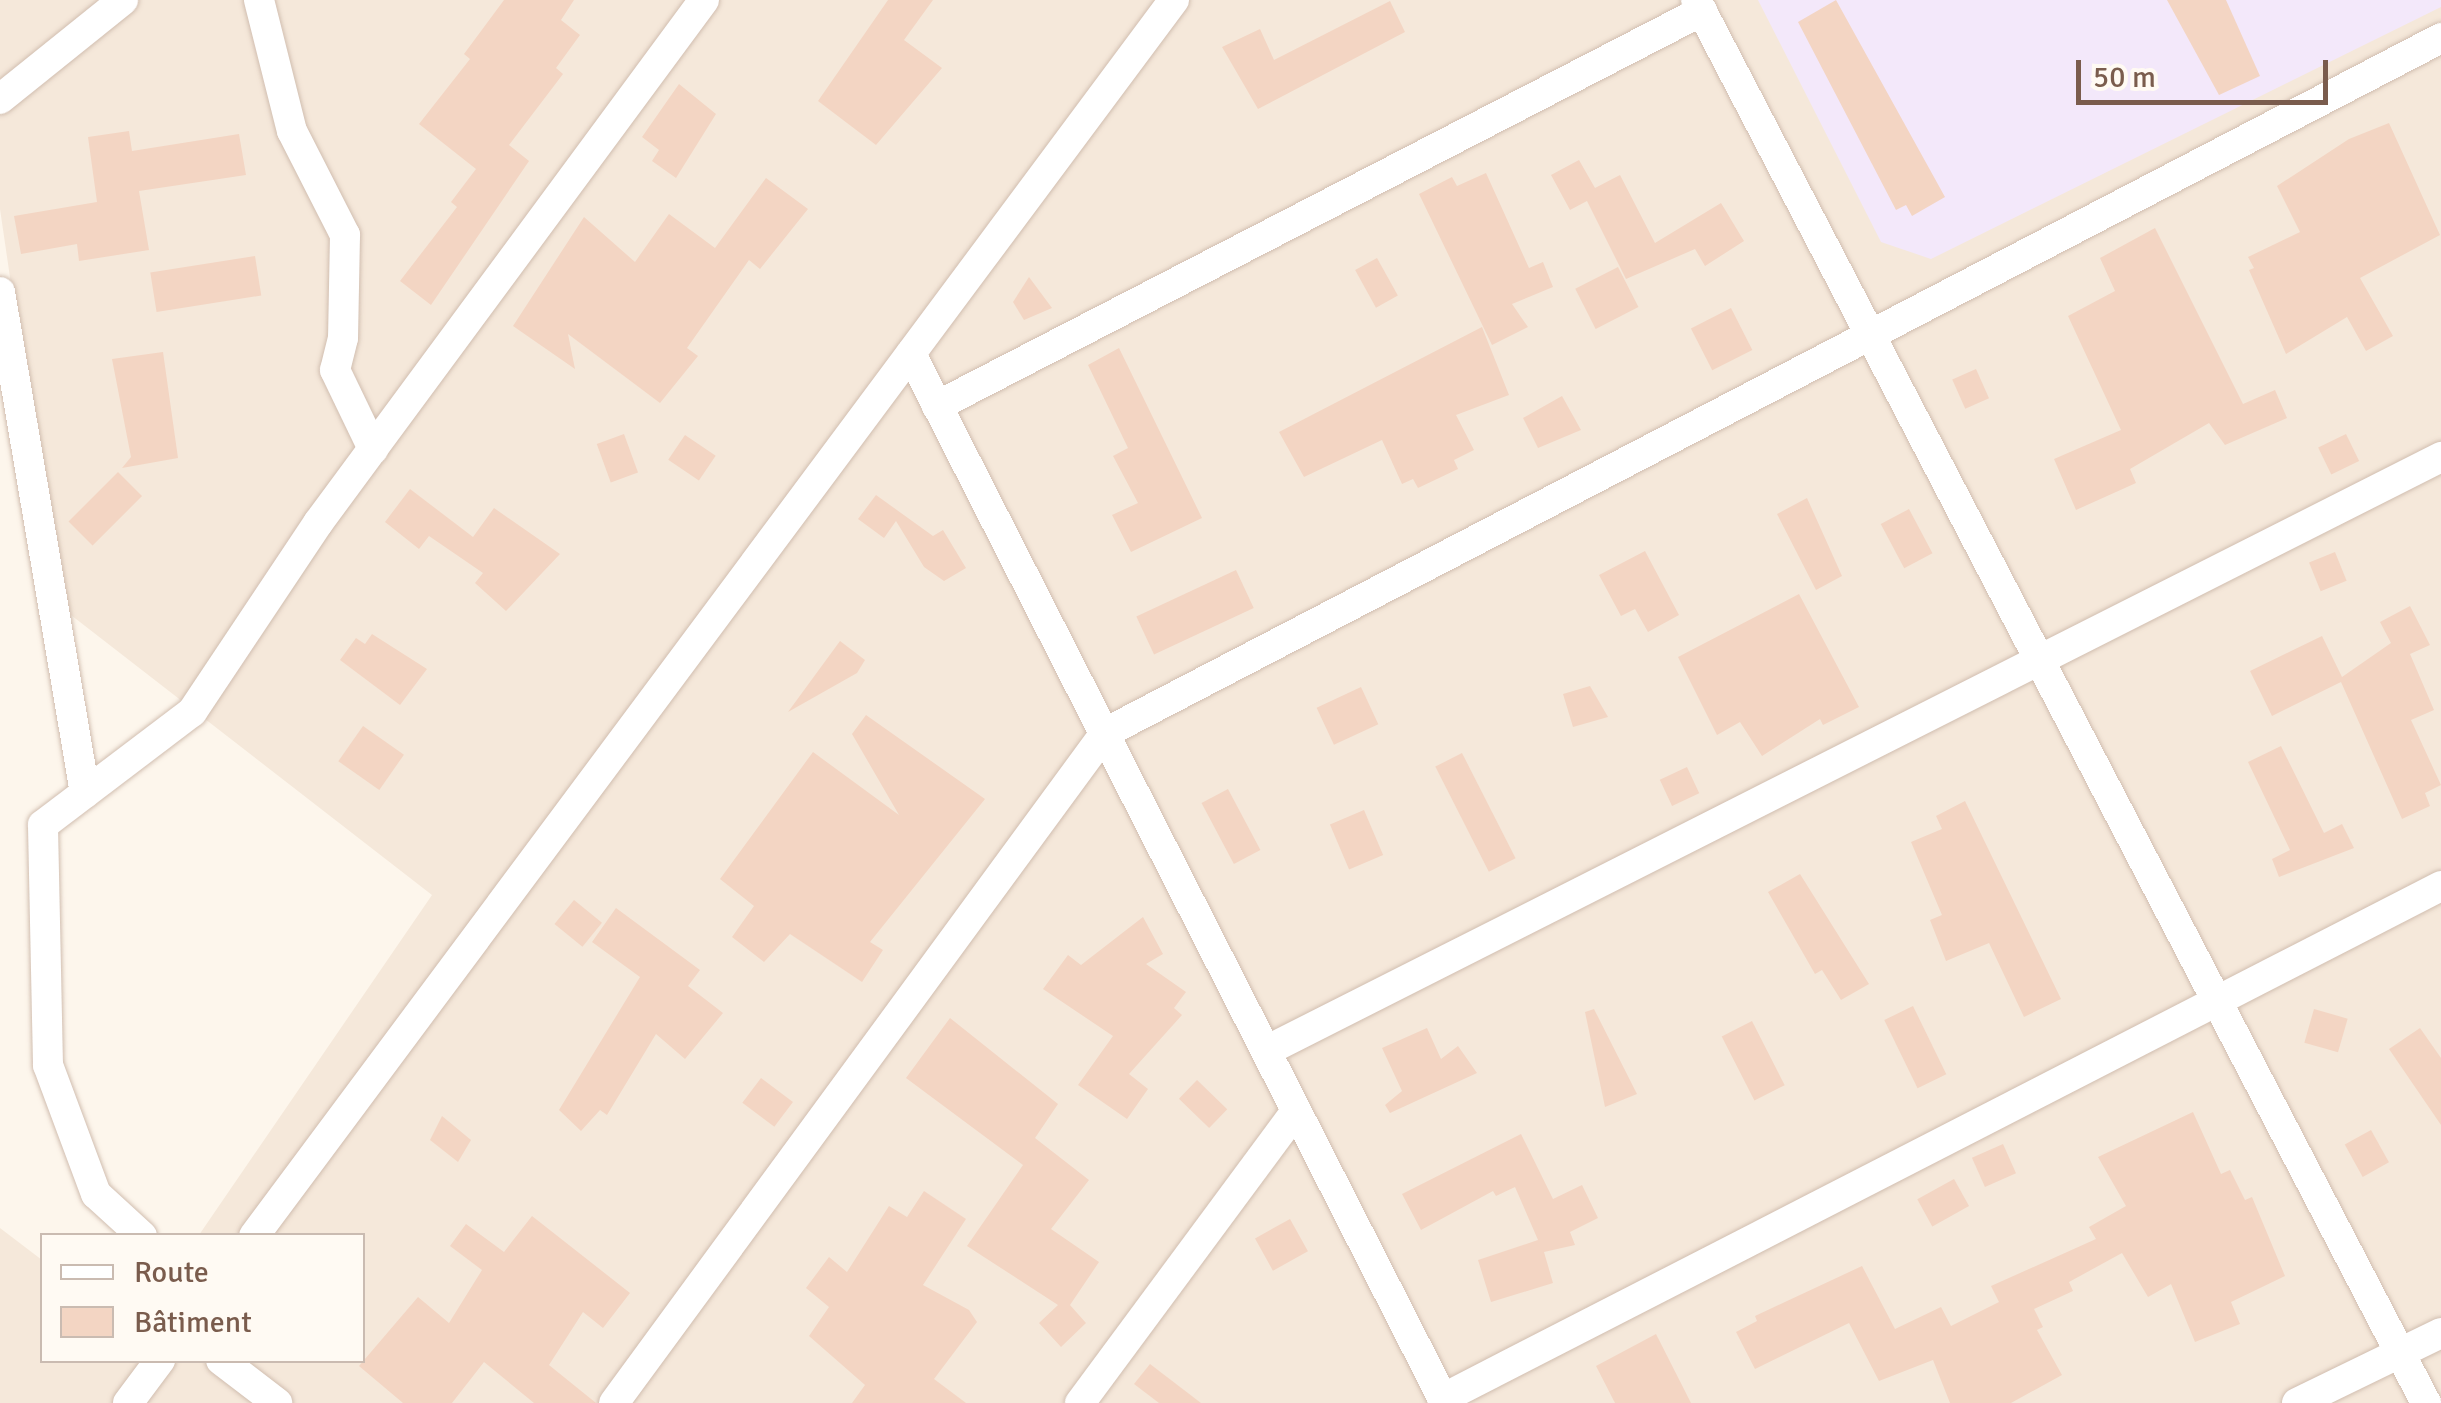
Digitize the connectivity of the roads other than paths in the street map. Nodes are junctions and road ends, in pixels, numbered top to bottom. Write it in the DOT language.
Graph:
graph roads {
  1 [pos="123,0"];
  2 [pos="259,0"];
  3 [pos="704,0"];
  4 [pos="1174,0"];
  5 [pos="1699,5"];
  6 [pos="2441,38"];
  7 [pos="0,99"];
  8 [pos="0,292"];
  9 [pos="1868,331"];
  10 [pos="911,354"];
  11 [pos="938,406"];
  12 [pos="373,449"];
  13 [pos="2441,457"];
  14 [pos="2041,659"];
  15 [pos="1106,732"];
  16 [pos="85,793"];
  17 [pos="2441,886"];
  18 [pos="2218,1004"];
  19 [pos="1266,1051"];
  20 [pos="1296,1111"];
  21 [pos="139,1233"];
  22 [pos="256,1233"];
  23 [pos="2441,1333"];
  24 [pos="2400,1353"];
  25 [pos="158,1363"];
  26 [pos="224,1363"];
  27 [pos="1444,1401"];
  28 [pos="128,1403"];
  29 [pos="276,1403"];
  30 [pos="614,1403"];
  31 [pos="1080,1403"];
  32 [pos="2296,1403"];
  33 [pos="2426,1403"];
  1 -- 7 [label="street"];
  2 -- 12 [label="street"];
  3 -- 12 [label="street"];
  4 -- 10 [label="street"];
  5 -- 9 [label="street"];
  5 -- 11 [label="street"];
  6 -- 9 [label="street"];
  8 -- 16 [label="street"];
  9 -- 14 [label="street"];
  9 -- 15 [label="street"];
  10 -- 11 [label="street"];
  10 -- 22 [label="street"];
  11 -- 15 [label="street"];
  12 -- 16 [label="street"];
  13 -- 14 [label="street"];
  14 -- 18 [label="street"];
  14 -- 19 [label="street"];
  15 -- 19 [label="street"];
  15 -- 30 [label="street"];
  16 -- 21 [label="street"];
  17 -- 18 [label="street"];
  18 -- 24 [label="street"];
  18 -- 27 [label="street"];
  19 -- 20 [label="street"];
  20 -- 27 [label="street"];
  20 -- 31 [label="street"];
  23 -- 24 [label="street"];
  24 -- 32 [label="street"];
  24 -- 33 [label="street"];
  25 -- 28 [label="street"];
  26 -- 29 [label="street"];
}
